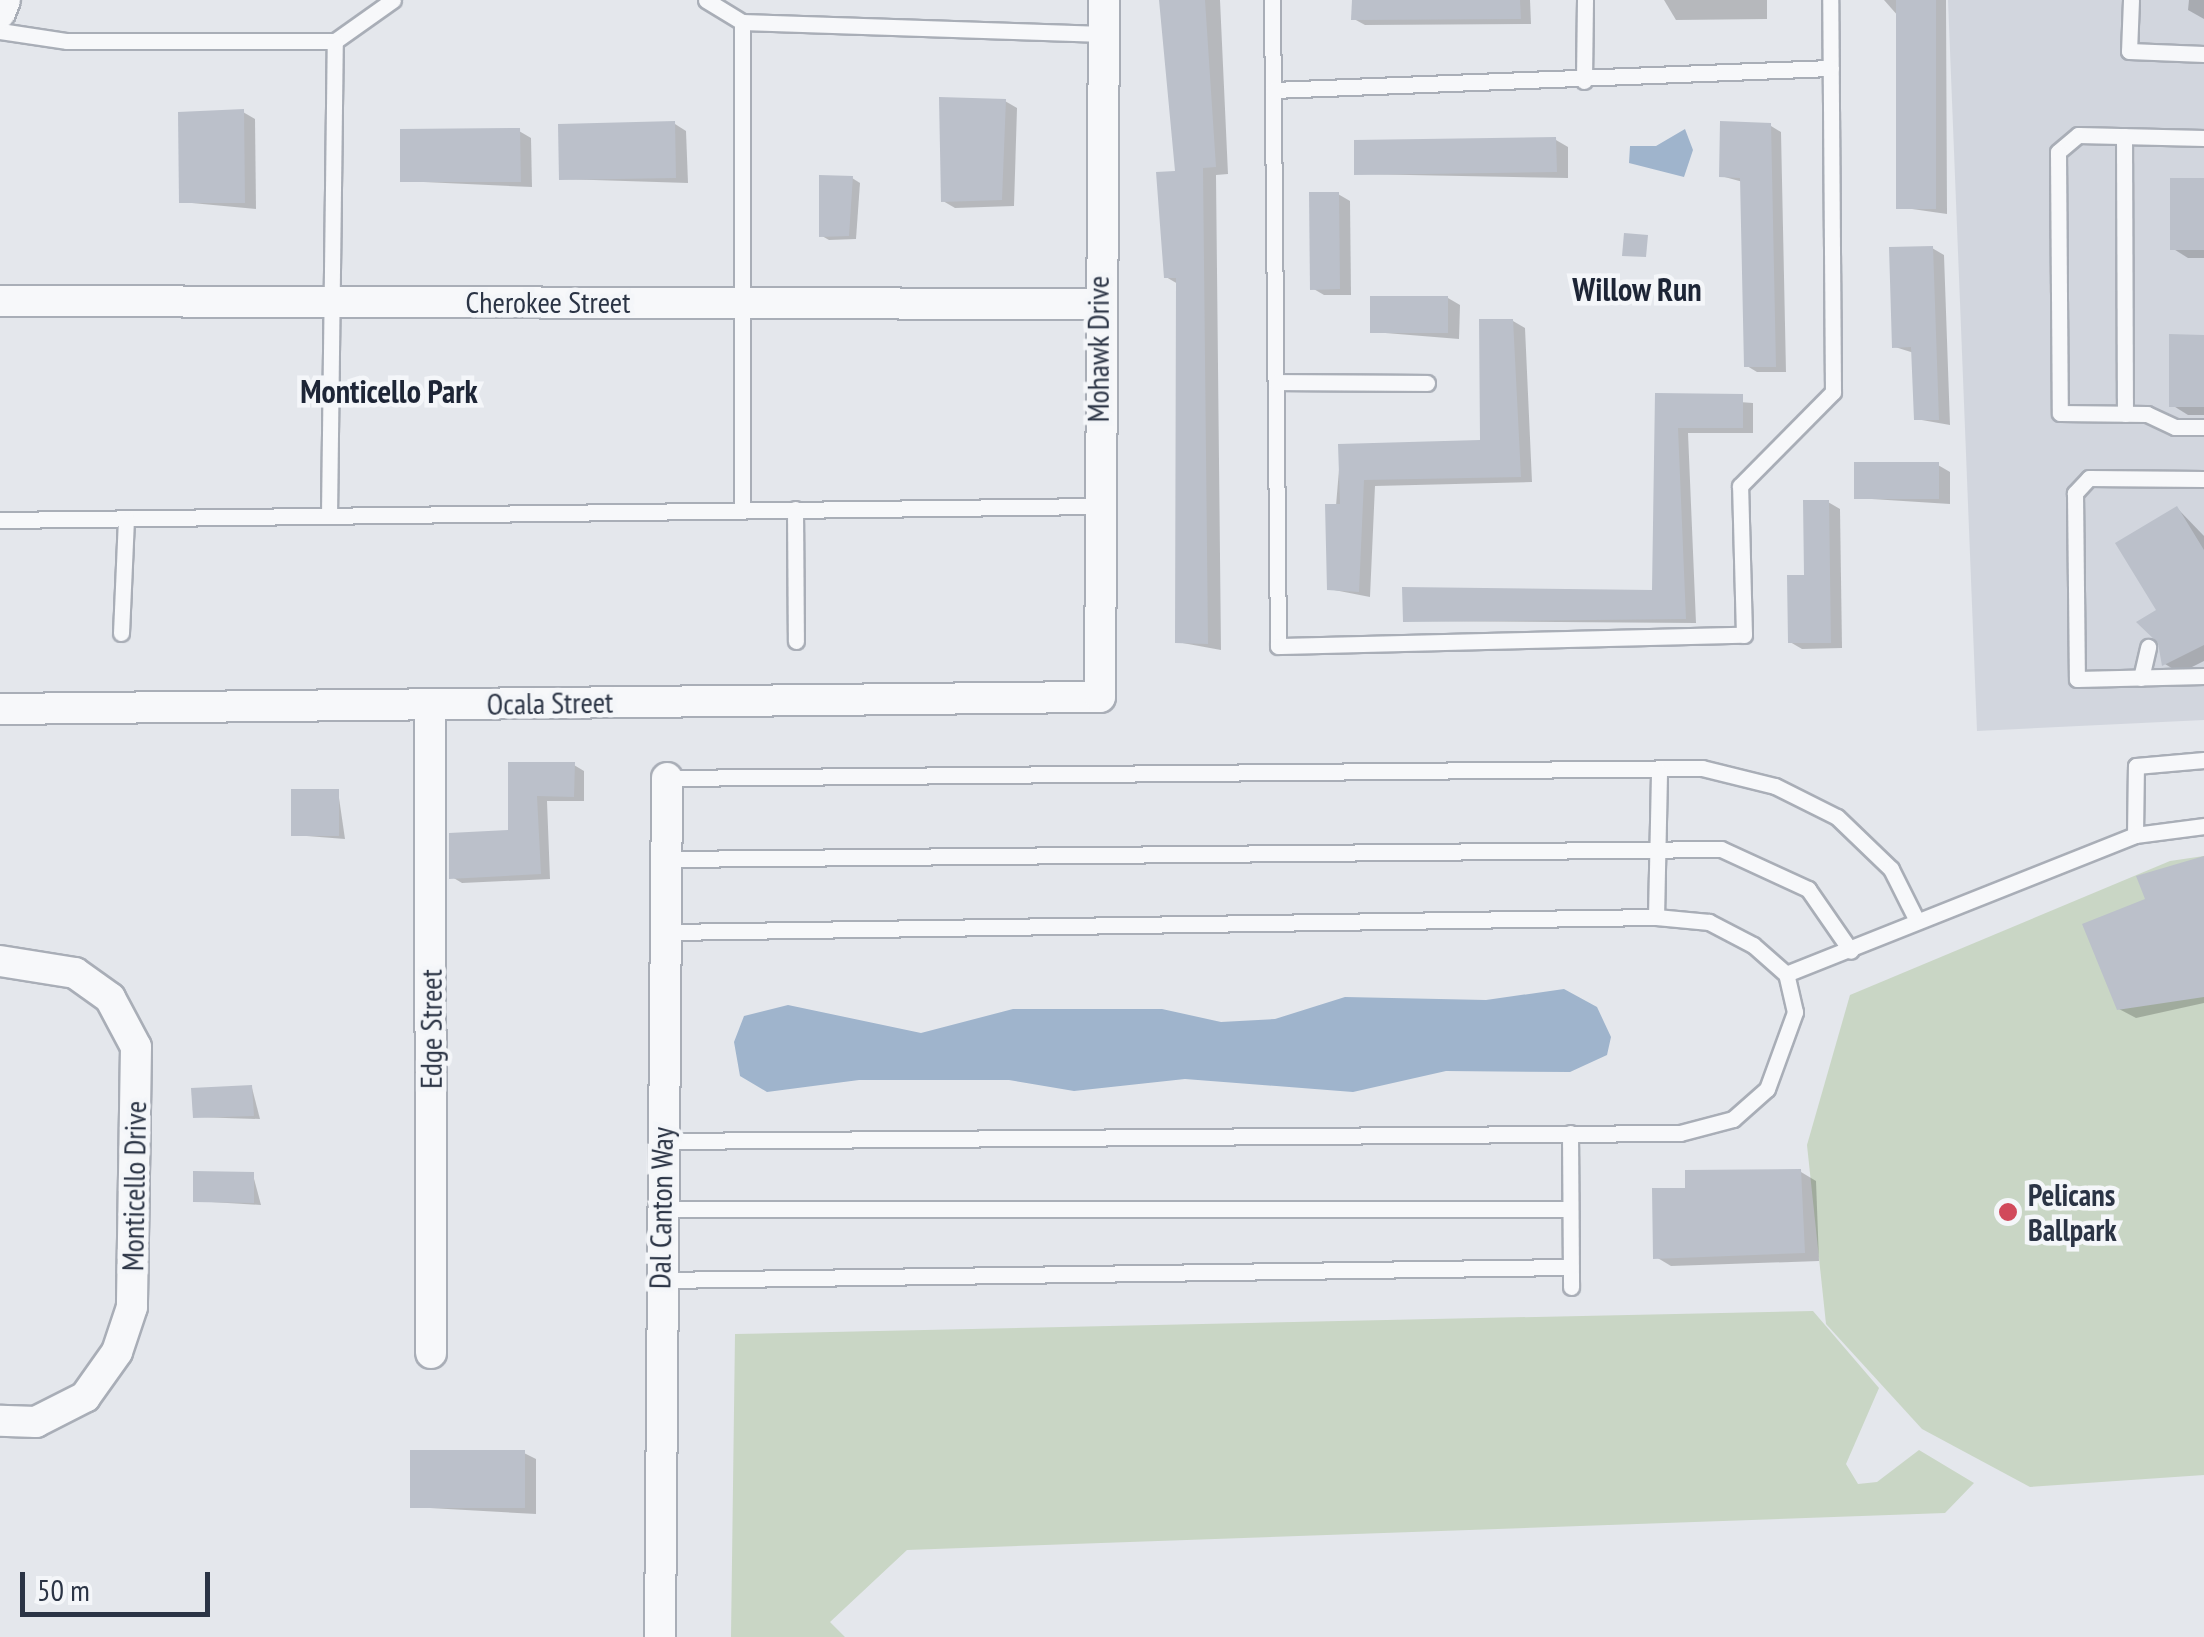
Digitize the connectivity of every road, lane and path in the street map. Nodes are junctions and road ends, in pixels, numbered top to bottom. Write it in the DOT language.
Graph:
graph roads {
  1 [pos="5,0"];
  2 [pos="392,0"];
  3 [pos="706,0"];
  4 [pos="1104,0"];
  5 [pos="1272,0"];
  6 [pos="1585,0"];
  7 [pos="1830,0"];
  8 [pos="2131,0"];
  9 [pos="0,13"];
  10 [pos="742,22"];
  11 [pos="0,31"];
  12 [pos="1104,34"];
  13 [pos="335,41"];
  14 [pos="2204,54"];
  15 [pos="1830,68"];
  16 [pos="1584,80"];
  17 [pos="1273,90"];
  18 [pos="2124,136"];
  19 [pos="2204,138"];
  20 [pos="0,301"];
  21 [pos="328,302"];
  22 [pos="745,303"];
  23 [pos="1097,304"];
  24 [pos="1276,382"];
  25 [pos="1427,383"];
  26 [pos="2125,414"];
  27 [pos="2204,427"];
  28 [pos="2204,479"];
  29 [pos="1098,506"];
  30 [pos="742,510"];
  31 [pos="795,510"];
  32 [pos="330,516"];
  33 [pos="126,519"];
  34 [pos="0,520"];
  35 [pos="121,633"];
  36 [pos="796,641"];
  37 [pos="2148,647"];
  38 [pos="2204,676"];
  39 [pos="2142,678"];
  40 [pos="1100,697"];
  41 [pos="430,704"];
  42 [pos="0,709"];
  43 [pos="2204,760"];
  44 [pos="1659,771"];
  45 [pos="666,778"];
  46 [pos="2204,826"];
  47 [pos="2135,835"];
  48 [pos="1657,848"];
  49 [pos="666,859"];
  50 [pos="1656,916"];
  51 [pos="1916,917"];
  52 [pos="665,932"];
  53 [pos="1851,951"];
  54 [pos="0,961"];
  55 [pos="1786,974"];
  56 [pos="1570,1133"];
  57 [pos="662,1141"];
  58 [pos="661,1210"];
  59 [pos="1570,1210"];
  60 [pos="1570,1268"];
  61 [pos="660,1280"];
  62 [pos="1571,1286"];
  63 [pos="432,1353"];
  64 [pos="0,1421"];
  65 [pos="660,1637"];
  1 -- 9 [label="street"];
  2 -- 13 [label="lane"];
  3 -- 10 [label="lane"];
  4 -- 12 [label="street, Mohawk Drive"];
  5 -- 17 [label="lane"];
  6 -- 16 [label="lane"];
  7 -- 15 [label="lane"];
  8 -- 14 [label="lane"];
  10 -- 12 [label="lane"];
  10 -- 22 [label="lane"];
  11 -- 13 [label="lane"];
  12 -- 23 [label="street, Mohawk Drive"];
  13 -- 21 [label="lane"];
  15 -- 16 [label="lane"];
  15 -- 24 [label="lane"];
  16 -- 17 [label="lane"];
  17 -- 24 [label="lane"];
  18 -- 19 [label="lane"];
  18 -- 26 [label="lane"];
  18 -- 26 [label="lane"];
  20 -- 21 [label="street, Cherokee Street"];
  21 -- 22 [label="street, Cherokee Street"];
  21 -- 32 [label="lane"];
  22 -- 23 [label="street, Cherokee Street"];
  22 -- 30 [label="lane"];
  23 -- 29 [label="street, Mohawk Drive"];
  24 -- 25 [label="lane"];
  26 -- 27 [label="lane"];
  28 -- 39 [label="lane"];
  29 -- 31 [label="lane"];
  29 -- 40 [label="street, Mohawk Drive"];
  30 -- 31 [label="lane"];
  30 -- 32 [label="lane"];
  31 -- 36 [label="lane"];
  32 -- 33 [label="lane"];
  33 -- 34 [label="lane"];
  33 -- 35 [label="lane"];
  37 -- 39 [label="lane"];
  38 -- 39 [label="lane"];
  40 -- 41 [label="street, Ocala Street"];
  41 -- 42 [label="street, Ocala Street"];
  41 -- 63 [label="street, Edge Street"];
  43 -- 47 [label="lane"];
  44 -- 45 [label="lane"];
  44 -- 48 [label="lane"];
  44 -- 51 [label="lane"];
  45 -- 49 [label="street, Dal Canton Way"];
  46 -- 47 [label="lane"];
  47 -- 51 [label="lane"];
  48 -- 49 [label="lane"];
  48 -- 50 [label="lane"];
  48 -- 53 [label="lane"];
  49 -- 52 [label="street, Dal Canton Way"];
  50 -- 52 [label="lane"];
  50 -- 55 [label="lane"];
  51 -- 53 [label="lane"];
  52 -- 57 [label="street, Dal Canton Way"];
  53 -- 55 [label="lane"];
  54 -- 64 [label="street, Monticello Drive"];
  55 -- 56 [label="lane"];
  56 -- 57 [label="lane"];
  56 -- 59 [label="lane"];
  57 -- 58 [label="street, Dal Canton Way"];
  58 -- 59 [label="lane"];
  58 -- 61 [label="street, Dal Canton Way"];
  59 -- 60 [label="lane"];
  60 -- 61 [label="lane"];
  60 -- 62 [label="lane"];
  61 -- 65 [label="street, Dal Canton Way"];
}
